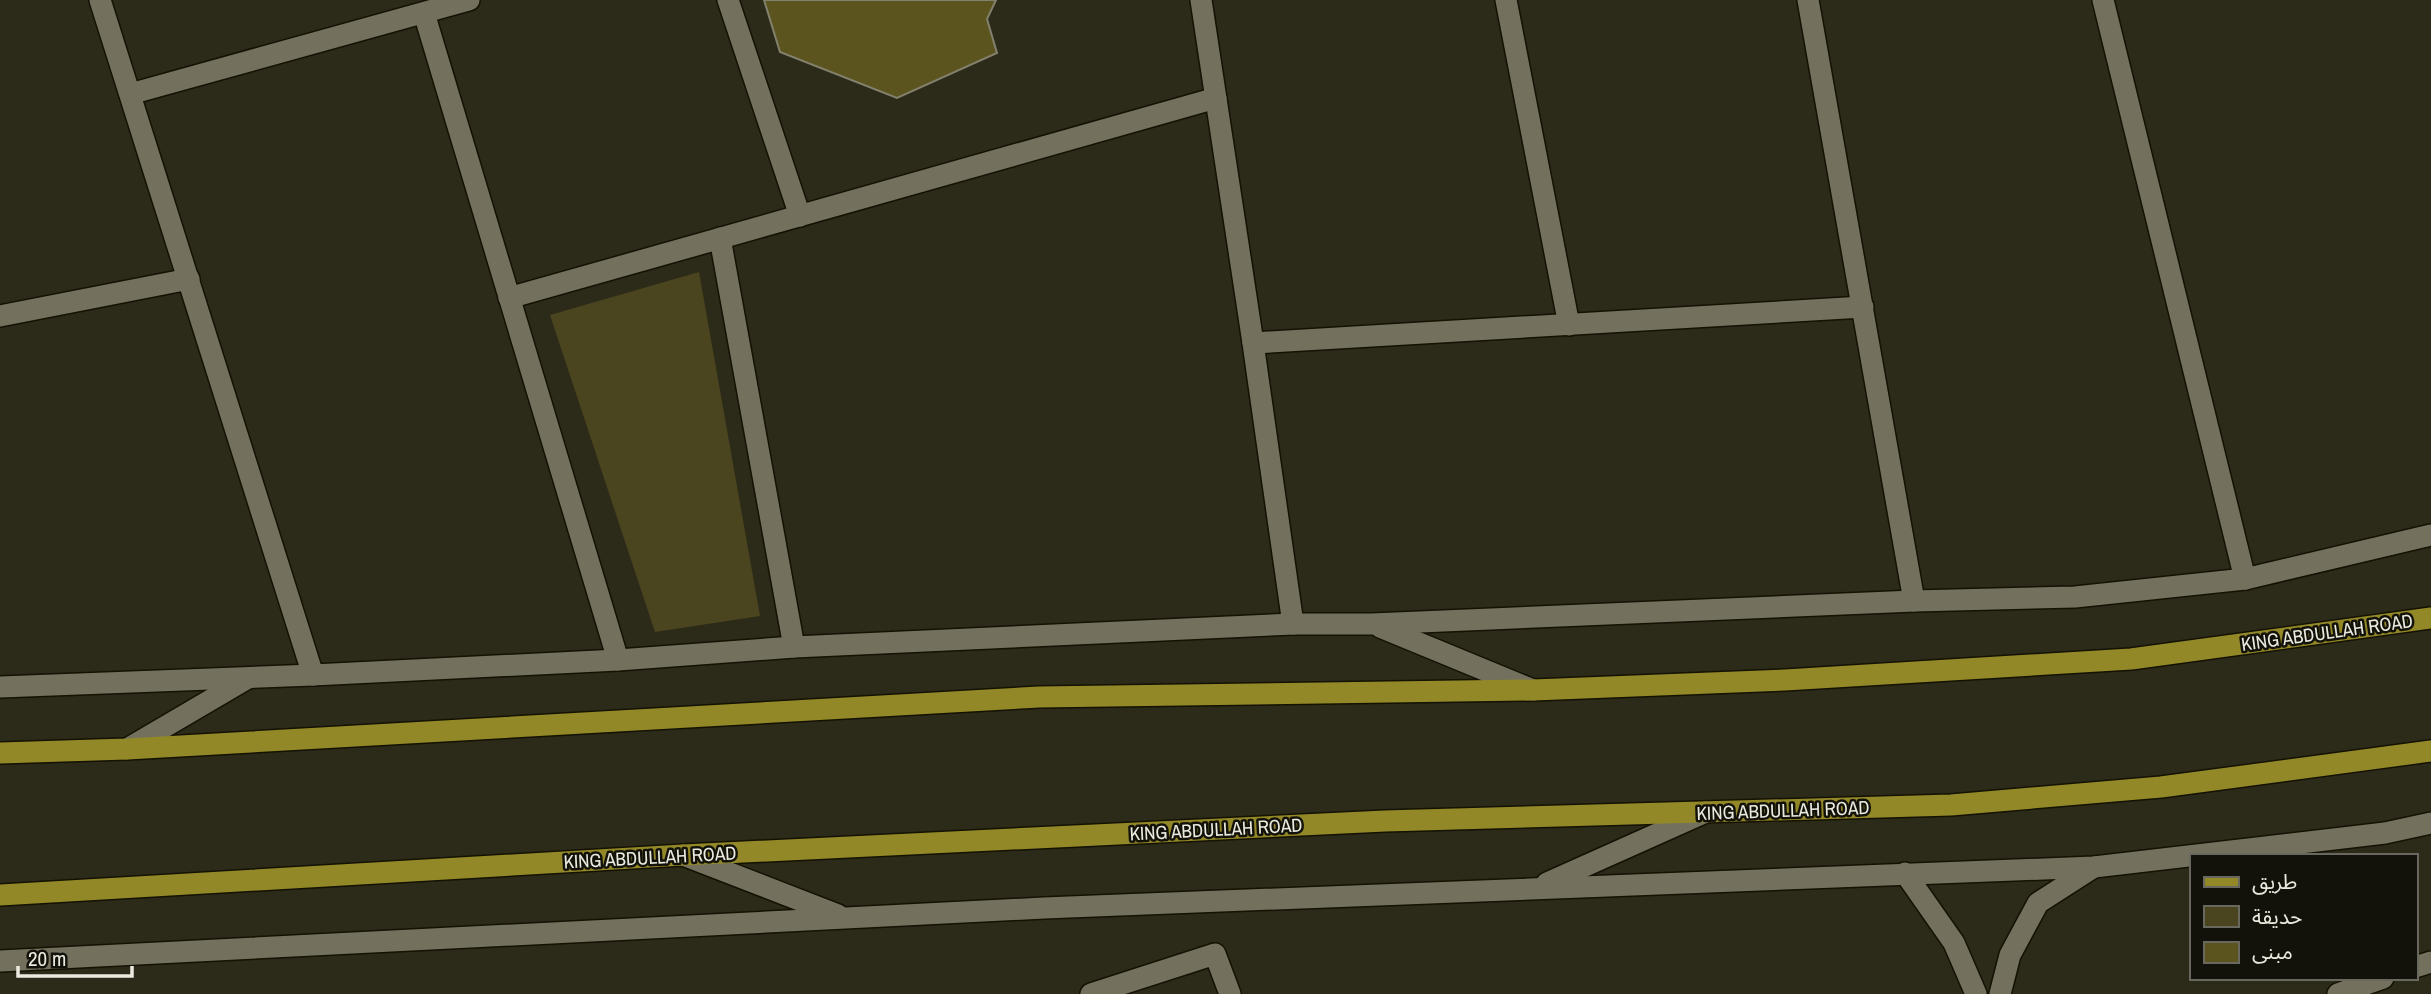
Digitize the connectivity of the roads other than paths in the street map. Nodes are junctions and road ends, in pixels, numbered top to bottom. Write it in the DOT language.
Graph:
graph roads {
  1 [pos="100,0"];
  2 [pos="469,0"];
  3 [pos="728,0"];
  4 [pos="1202,0"];
  5 [pos="1506,0"];
  6 [pos="1808,0"];
  7 [pos="2103,0"];
  8 [pos="424,12"];
  9 [pos="130,94"];
  10 [pos="1216,98"];
  11 [pos="800,216"];
  12 [pos="720,238"];
  13 [pos="189,279"];
  14 [pos="509,298"];
  15 [pos="1863,307"];
  16 [pos="0,316"];
  17 [pos="1569,325"];
  18 [pos="1254,343"];
  19 [pos="2431,535"];
  20 [pos="2245,579"];
  21 [pos="1913,601"];
  22 [pos="2431,618"];
  23 [pos="1293,624"];
  24 [pos="1372,624"];
  25 [pos="794,647"];
  26 [pos="618,660"];
  27 [pos="313,676"];
  28 [pos="250,677"];
  29 [pos="0,687"];
  30 [pos="1533,690"];
  31 [pos="127,749"];
  32 [pos="2431,751"];
  33 [pos="0,753"];
  34 [pos="1706,812"];
  35 [pos="2431,823"];
  36 [pos="2205,854"];
  37 [pos="683,855"];
  38 [pos="2190,856"];
  39 [pos="2094,867"];
  40 [pos="1905,873"];
  41 [pos="1535,888"];
  42 [pos="0,895"];
  43 [pos="844,918"];
  44 [pos="0,961"];
  45 [pos="2377,980"];
  46 [pos="1091,994"];
  47 [pos="1230,994"];
  48 [pos="1976,994"];
  49 [pos="2000,994"];
  50 [pos="2338,994"];
  1 -- 9 [label="street"];
  2 -- 8 [label="street"];
  3 -- 11 [label="street"];
  4 -- 10 [label="street"];
  5 -- 17 [label="street"];
  6 -- 15 [label="street"];
  7 -- 20 [label="street"];
  8 -- 9 [label="street"];
  8 -- 14 [label="street"];
  9 -- 13 [label="street"];
  10 -- 11 [label="street"];
  10 -- 18 [label="street"];
  11 -- 12 [label="street"];
  12 -- 14 [label="street"];
  12 -- 25 [label="street"];
  13 -- 16 [label="street"];
  13 -- 27 [label="street"];
  14 -- 26 [label="street"];
  15 -- 17 [label="street"];
  15 -- 21 [label="street"];
  17 -- 18 [label="street"];
  18 -- 23 [label="street"];
  19 -- 20 [label="street"];
  20 -- 21 [label="street"];
  21 -- 24 [label="street"];
  22 -- 30 [label="main road, KING ABDULLAH ROAD"];
  23 -- 24 [label="street"];
  23 -- 25 [label="street"];
  24 -- 30 [label="street"];
  25 -- 26 [label="street"];
  26 -- 27 [label="street"];
  27 -- 28 [label="street"];
  28 -- 29 [label="street"];
  28 -- 31 [label="street"];
  30 -- 31 [label="main road, KING ABDULLAH ROAD"];
  31 -- 33 [label="main road, KING ABDULLAH ROAD"];
  32 -- 34 [label="main road, KING ABDULLAH ROAD"];
  34 -- 37 [label="main road, KING ABDULLAH ROAD"];
  34 -- 41 [label="street"];
  35 -- 36 [label="street"];
  37 -- 42 [label="main road, KING ABDULLAH ROAD"];
  37 -- 43 [label="street"];
  38 -- 39 [label="street"];
  39 -- 40 [label="street"];
  39 -- 49 [label="street"];
  40 -- 41 [label="street"];
  40 -- 48 [label="street"];
  41 -- 43 [label="street"];
  43 -- 44 [label="street"];
  45 -- 50 [label="street"];
  46 -- 47 [label="street"];
}
